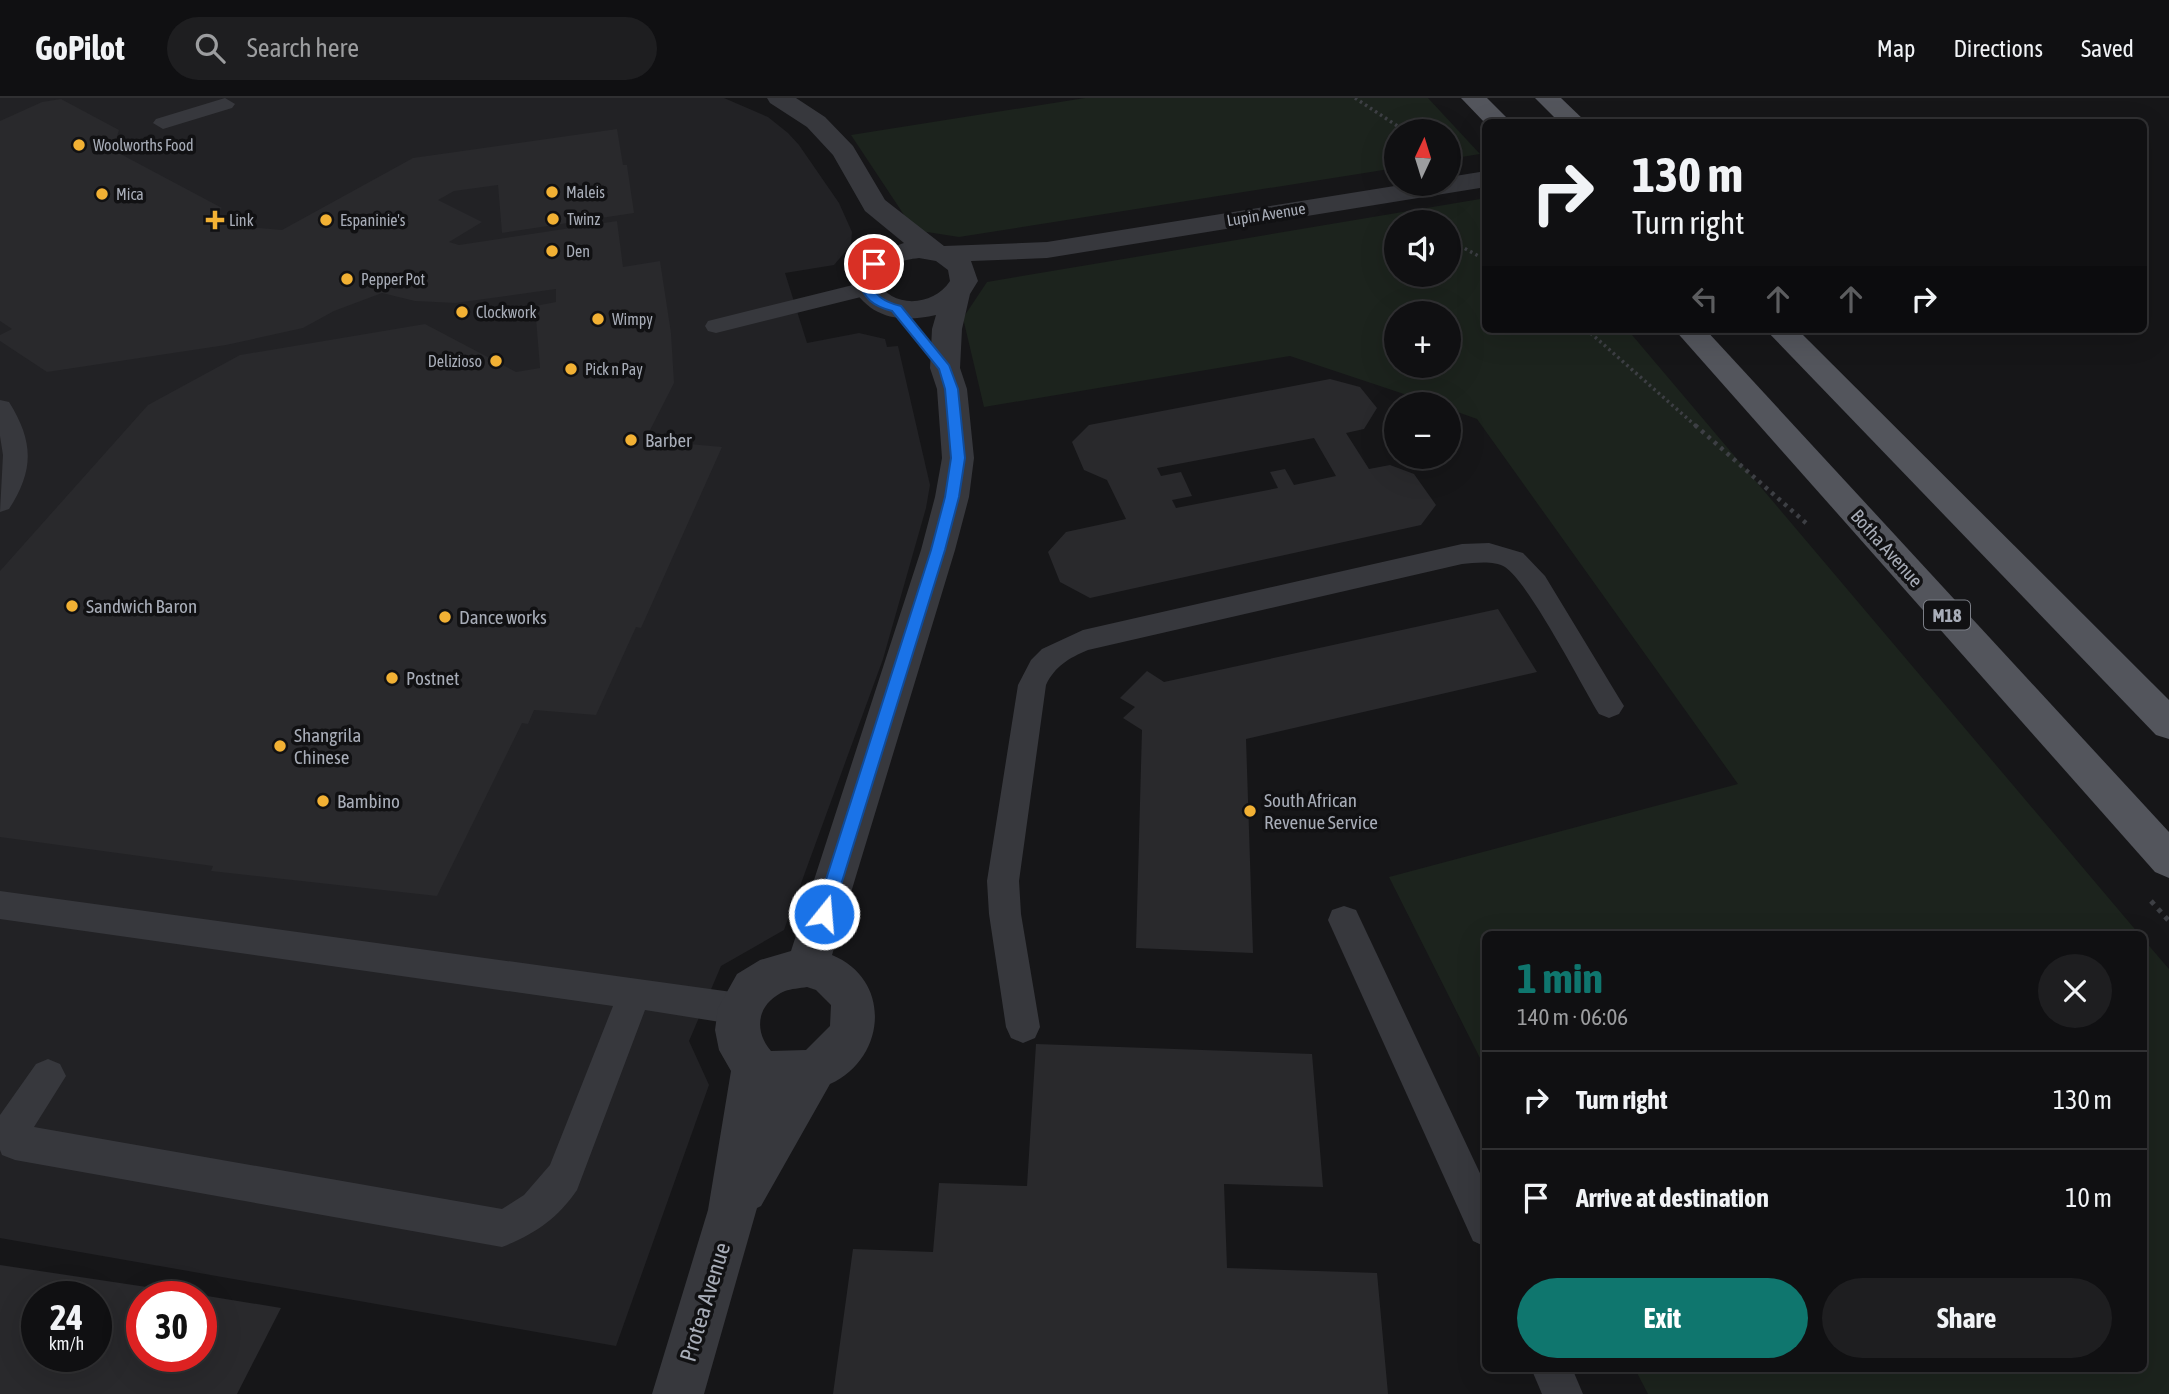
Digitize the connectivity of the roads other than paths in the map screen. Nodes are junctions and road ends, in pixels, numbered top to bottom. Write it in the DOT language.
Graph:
graph roads {
  1 [pos="1473,98"];
  2 [pos="1547,98"];
  3 [pos="794,102"];
  4 [pos="225,104"];
  5 [pos="1495,119"];
  6 [pos="1570,119"];
  7 [pos="163,123"];
  8 [pos="1482,180"];
  9 [pos="874,205"];
  10 [pos="1047,250"];
  11 [pos="937,253"];
  12 [pos="869,276"];
  13 [pos="960,288"];
  14 [pos="897,309"];
  15 [pos="716,326"];
  16 [pos="1693,333"];
  17 [pos="1784,333"];
  18 [pos="945,368"];
  19 [pos="0,408"];
  20 [pos="0,503"];
  21 [pos="1609,706"];
  22 [pos="2169,724"];
  23 [pos="2169,860"];
  24 [pos="0,905"];
  25 [pos="1344,920"];
  26 [pos="807,967"];
  27 [pos="635,993"];
  28 [pos="739,1009"];
  29 [pos="1023,1027"];
  30 [pos="755,1065"];
  31 [pos="813,1070"];
  32 [pos="48,1076"];
  33 [pos="732,1210"];
  34 [pos="1482,1219"];
  35 [pos="1553,1372"];
  36 [pos="678,1394"];
  37 [pos="1563,1394"];
  1 -- 5 [label="main road"];
  2 -- 6 [label="main road"];
  3 -- 9 [label="street"];
  4 -- 7 [label="lane"];
  8 -- 10 [label="street, Lupin Avenue"];
  9 -- 11 [label="street"];
  9 -- 12 [label="street"];
  10 -- 11 [label="street, Lupin Avenue"];
  10 -- 13 [label="street, Lupin Avenue"];
  11 -- 12 [label="street"];
  11 -- 13 [label="street"];
  12 -- 14 [label="street"];
  12 -- 15 [label="lane"];
  13 -- 14 [label="street"];
  13 -- 18 [label="street"];
  14 -- 18 [label="street"];
  16 -- 23 [label="main road, Botha Avenue / M18"];
  17 -- 22 [label="main road"];
  18 -- 26 [label="street"];
  19 -- 20 [label="lane"];
  21 -- 29 [label="lane"];
  24 -- 27 [label="lane"];
  25 -- 34 [label="lane"];
  26 -- 28 [label="street"];
  26 -- 31 [label="street"];
  27 -- 28 [label="lane"];
  27 -- 32 [label="lane"];
  28 -- 30 [label="street"];
  30 -- 31 [label="street"];
  30 -- 33 [label="street, Protea Avenue"];
  31 -- 33 [label="street, Protea Avenue"];
  33 -- 36 [label="street, Protea Avenue"];
  35 -- 37 [label="lane"];
}
